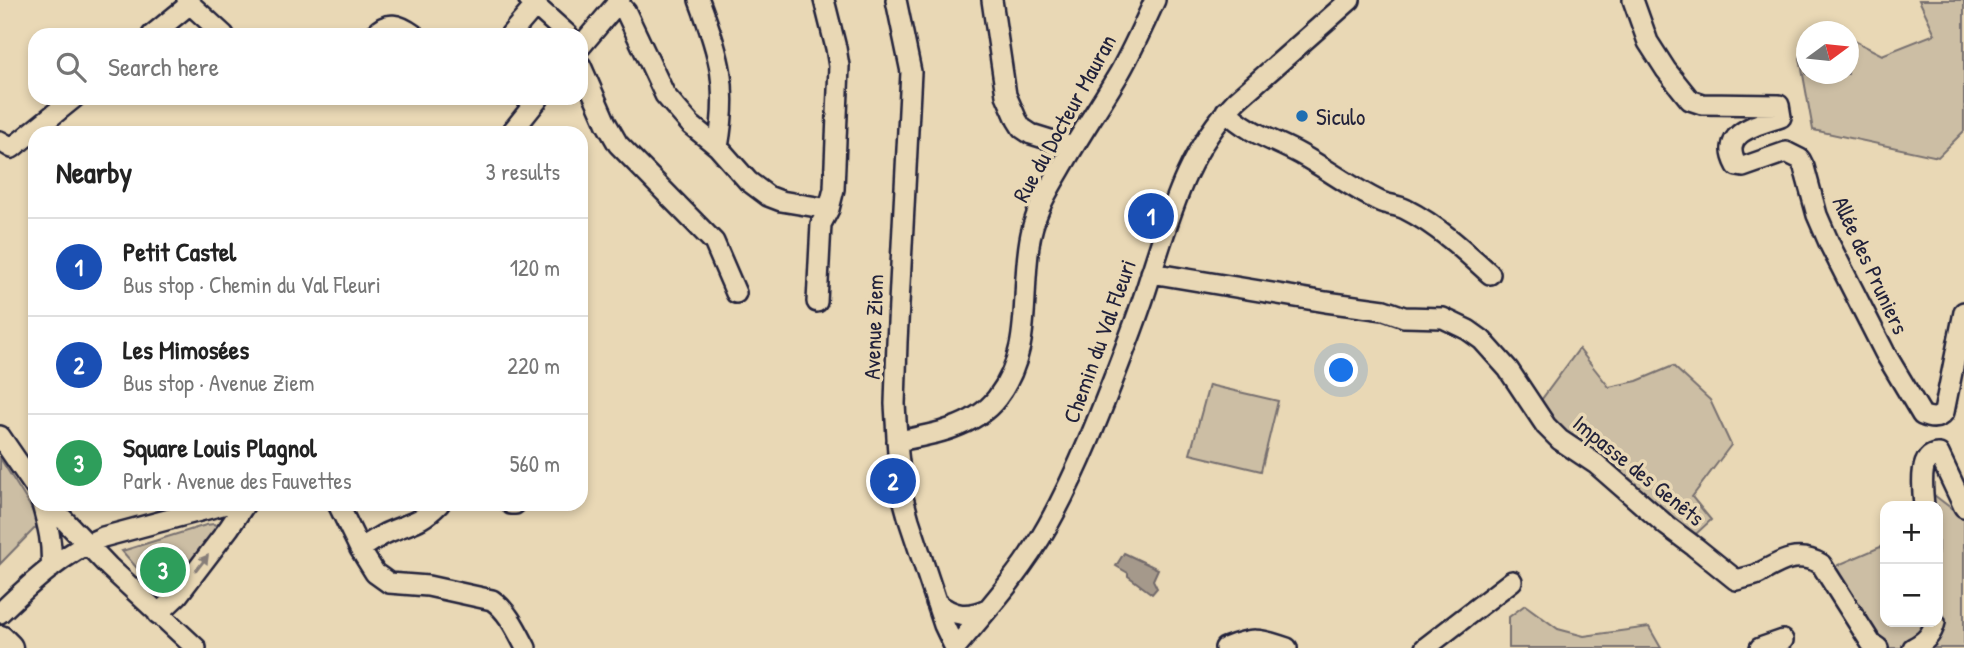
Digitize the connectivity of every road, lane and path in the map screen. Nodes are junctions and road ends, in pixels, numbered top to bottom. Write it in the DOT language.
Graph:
graph roads {
  1 [pos="699,0"];
  2 [pos="824,0"];
  3 [pos="896,0"];
  4 [pos="992,0"];
  5 [pos="1154,0"];
  6 [pos="1350,0"];
  7 [pos="1633,0"];
  8 [pos="619,1"];
  9 [pos="189,2"];
  10 [pos="532,3"];
  11 [pos="160,28"];
  12 [pos="216,28"];
  13 [pos="381,28"];
  14 [pos="404,28"];
  15 [pos="515,28"];
  16 [pos="560,28"];
  17 [pos="588,38"];
  18 [pos="588,82"];
  19 [pos="65,105"];
  20 [pos="533,105"];
  21 [pos="1226,111"];
  22 [pos="39,126"];
  23 [pos="517,126"];
  24 [pos="28,135"];
  25 [pos="0,141"];
  26 [pos="718,147"];
  27 [pos="1073,147"];
  28 [pos="829,209"];
  29 [pos="1152,273"];
  30 [pos="1490,274"];
  31 [pos="736,293"];
  32 [pos="817,302"];
  33 [pos="1964,312"];
  34 [pos="0,436"];
  35 [pos="897,441"];
  36 [pos="28,477"];
  37 [pos="1924,501"];
  38 [pos="1964,507"];
  39 [pos="44,511"];
  40 [pos="55,511"];
  41 [pos="200,511"];
  42 [pos="240,511"];
  43 [pos="341,511"];
  44 [pos="432,511"];
  45 [pos="86,544"];
  46 [pos="360,550"];
  47 [pos="51,568"];
  48 [pos="1512,581"];
  49 [pos="936,602"];
  50 [pos="5,608"];
  51 [pos="989,608"];
  52 [pos="158,614"];
  53 [pos="1934,627"];
  54 [pos="0,640"];
  55 [pos="1783,640"];
  56 [pos="8,648"];
  57 [pos="196,648"];
  58 [pos="526,648"];
  59 [pos="955,648"];
  60 [pos="1225,648"];
  61 [pos="1287,648"];
  62 [pos="1425,648"];
  63 [pos="1760,648"];
  64 [pos="1878,648"];
  65 [pos="1913,648"];
  1 -- 26 [label="street"];
  2 -- 28 [label="street"];
  3 -- 35 [label="street, Avenue Ziem"];
  4 -- 27 [label="street"];
  5 -- 27 [label="street, Rue du Docteur Mauran"];
  6 -- 21 [label="street, Chemin du Val Fleuri"];
  7 -- 33 [label="street, Allée des Pruniers"];
  8 -- 17 [label="street"];
  8 -- 26 [label="street"];
  9 -- 11 [label="street"];
  9 -- 12 [label="street"];
  10 -- 15 [label="street"];
  10 -- 16 [label="street"];
  13 -- 14 [label="street"];
  18 -- 31 [label="street"];
  19 -- 22 [label="street"];
  20 -- 23 [label="street"];
  21 -- 29 [label="street, Chemin du Val Fleuri"];
  21 -- 30 [label="street"];
  24 -- 25 [label="street"];
  26 -- 28 [label="street"];
  27 -- 35 [label="street, Rue du Docteur Mauran"];
  28 -- 32 [label="street"];
  29 -- 51 [label="street, Chemin du Val Fleuri"];
  29 -- 64 [label="street, Impasse des Genêts"];
  34 -- 36 [label="street"];
  35 -- 49 [label="street, Avenue Ziem"];
  37 -- 38 [label="street"];
  39 -- 47 [label="street"];
  40 -- 45 [label="street"];
  41 -- 45 [label="street"];
  52 -- 42 [label="street, one-way"];
  43 -- 46 [label="street"];
  44 -- 46 [label="street"];
  45 -- 47 [label="street"];
  45 -- 52 [label="street"];
  46 -- 58 [label="street"];
  47 -- 50 [label="street"];
  48 -- 62 [label="street"];
  49 -- 51 [label="street"];
  49 -- 59 [label="street, Avenue Ziem"];
  51 -- 59 [label="street, Chemin du Val Fleuri"];
  52 -- 57 [label="street"];
  53 -- 65 [label="street"];
  54 -- 56 [label="highway"];
  55 -- 63 [label="street"];
  60 -- 61 [label="street"];
}
